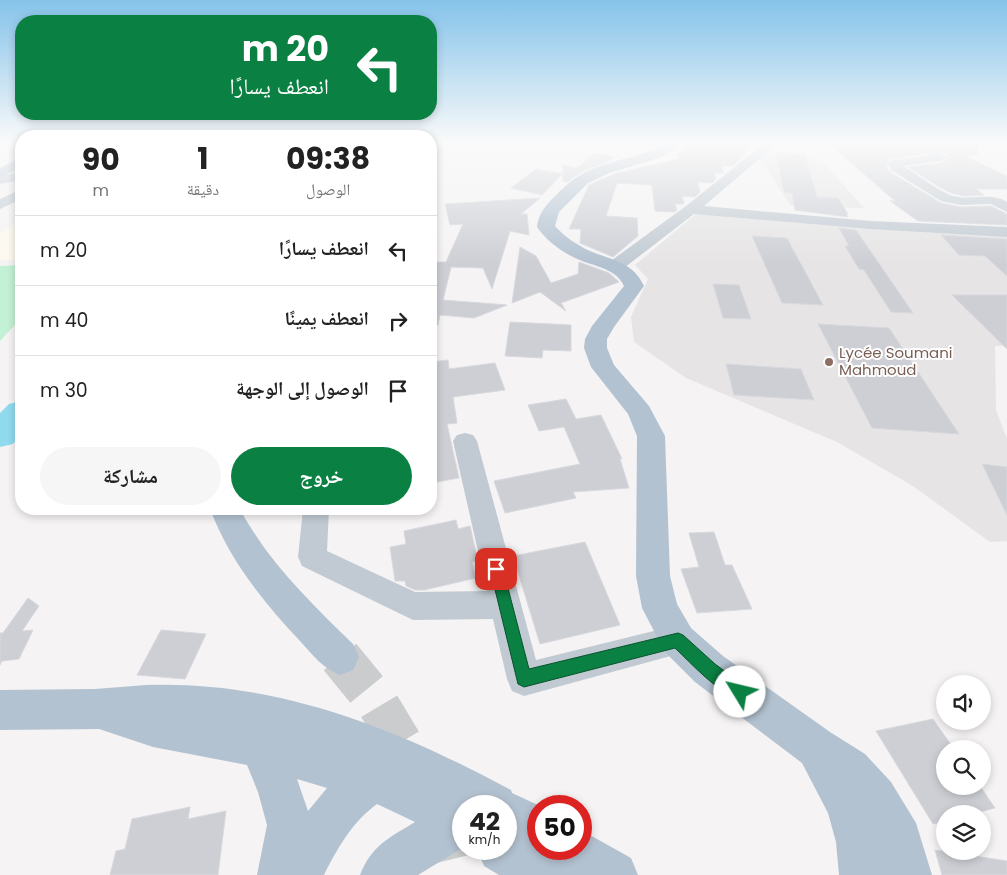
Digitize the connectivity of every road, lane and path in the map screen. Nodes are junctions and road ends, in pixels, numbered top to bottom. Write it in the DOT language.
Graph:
graph roads {
  1 [pos="579,183"];
  2 [pos="723,183"];
  3 [pos="923,183"];
  4 [pos="15,196"];
  5 [pos="952,200"];
  6 [pos="1002,201"];
  7 [pos="0,205"];
  8 [pos="691,209"];
  9 [pos="965,225"];
  10 [pos="1007,232"];
  11 [pos="614,267"];
  12 [pos="465,441"];
  13 [pos="228,515"];
  14 [pos="316,515"];
  15 [pos="506,606"];
  16 [pos="678,640"];
  17 [pos="340,657"];
  18 [pos="94,709"];
  19 [pos="0,710"];
  20 [pos="261,747"];
  21 [pos="815,747"];
  22 [pos="420,765"];
  23 [pos="371,780"];
  24 [pos="452,797"];
  25 [pos="452,811"];
  26 [pos="452,829"];
  27 [pos="517,859"];
  28 [pos="588,860"];
  29 [pos="281,875"];
  30 [pos="298,875"];
  31 [pos="384,875"];
  32 [pos="542,875"];
  33 [pos="614,875"];
  34 [pos="863,875"];
  35 [pos="908,875"];
  1 -- 11 [label="main road"];
  2 -- 8 [label="street"];
  3 -- 5 [label="street"];
  4 -- 7 [label="street"];
  5 -- 6 [label="street"];
  5 -- 9 [label="street"];
  8 -- 10 [label="street"];
  8 -- 11 [label="street"];
  11 -- 16 [label="main road"];
  12 -- 15 [label="street"];
  13 -- 17 [label="main road"];
  14 -- 15 [label="street"];
  15 -- 16 [label="street"];
  16 -- 21 [label="main road"];
  18 -- 19 [label="main road"];
  18 -- 20 [label="main road"];
  18 -- 22 [label="main road"];
  20 -- 23 [label="main road"];
  20 -- 29 [label="main road"];
  21 -- 34 [label="main road"];
  21 -- 35 [label="main road"];
  22 -- 23 [label="main road"];
  22 -- 24 [label="main road"];
  23 -- 25 [label="main road"];
  23 -- 30 [label="main road"];
  26 -- 31 [label="main road"];
  27 -- 32 [label="main road"];
  28 -- 33 [label="main road"];
}
